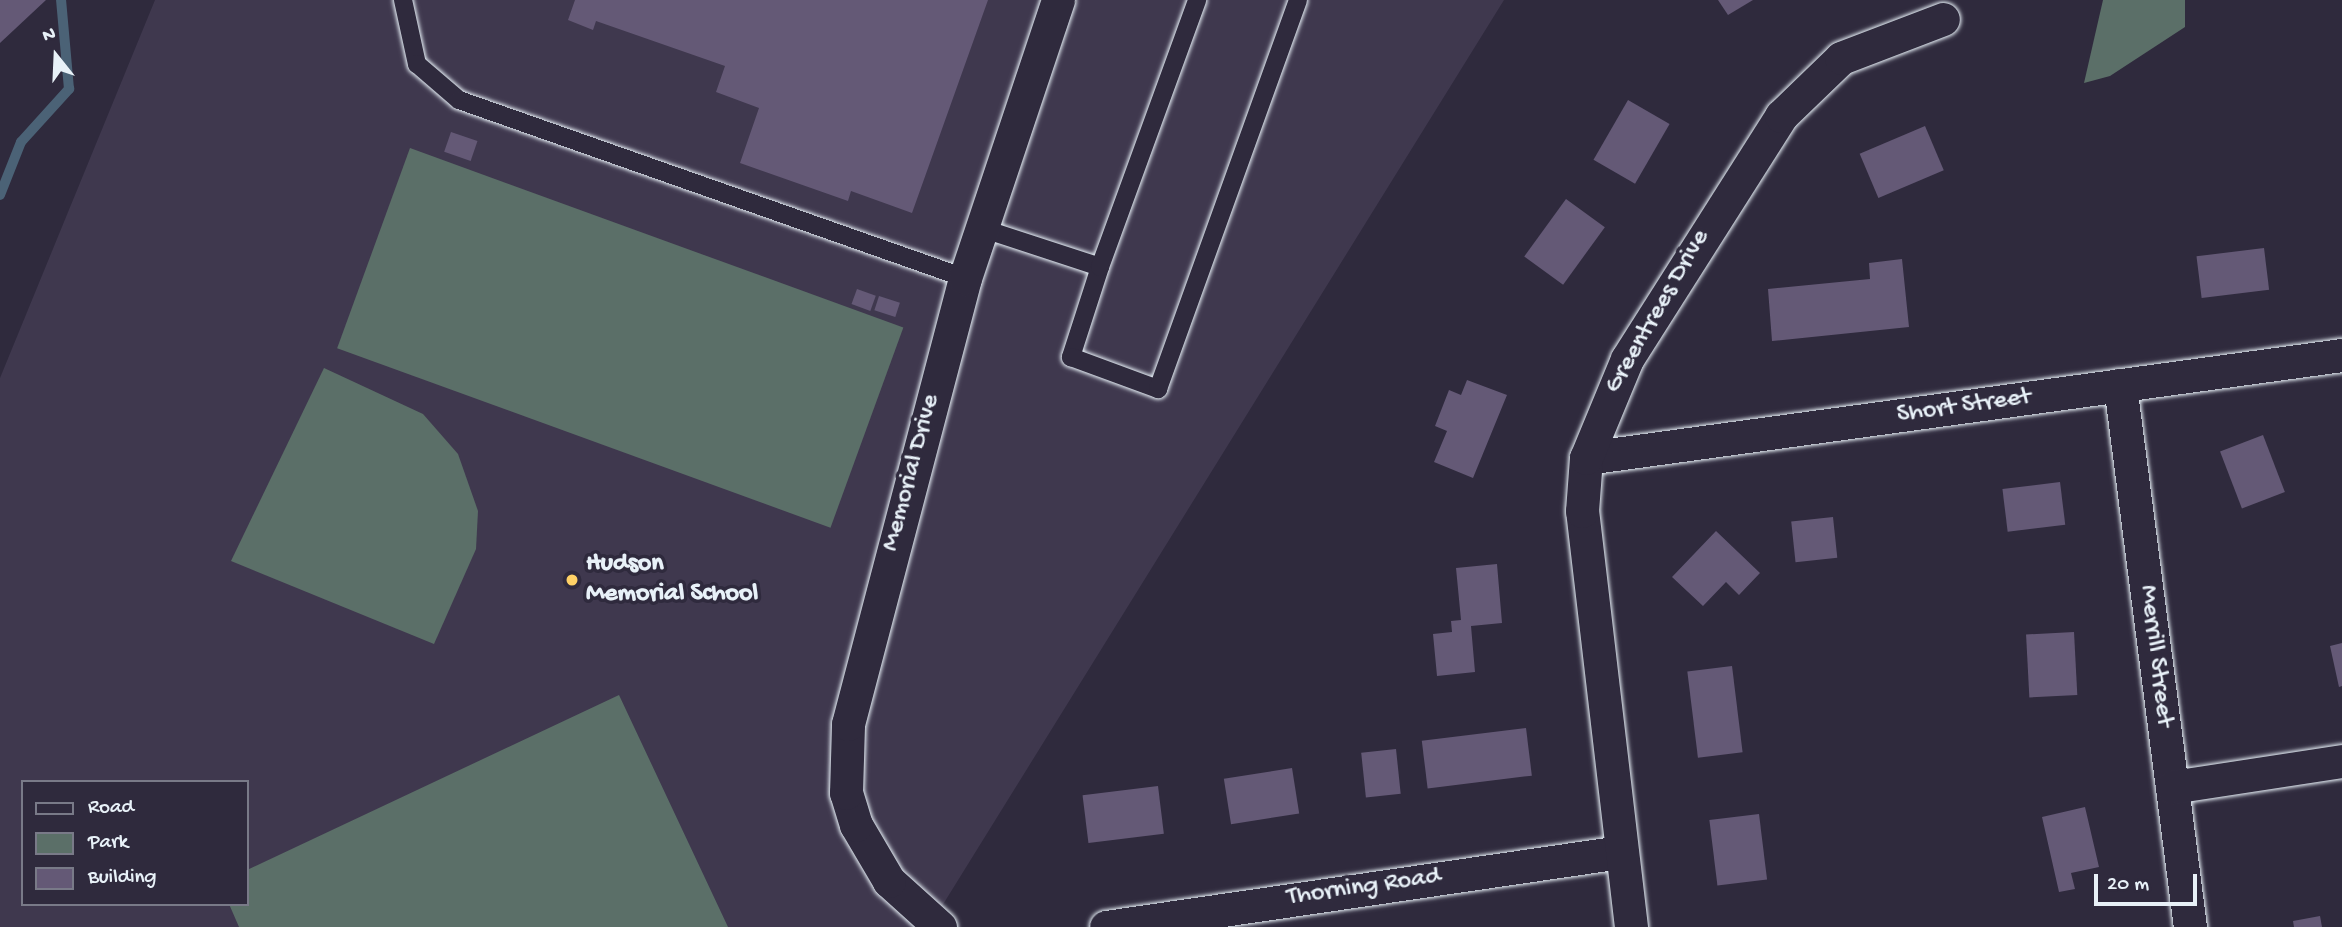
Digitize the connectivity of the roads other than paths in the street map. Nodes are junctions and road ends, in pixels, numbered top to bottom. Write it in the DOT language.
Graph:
graph roads {
  1 [pos="402,0"];
  2 [pos="1058,0"];
  3 [pos="1197,0"];
  4 [pos="1297,0"];
  5 [pos="1943,19"];
  6 [pos="981,228"];
  7 [pos="1100,267"];
  8 [pos="965,278"];
  9 [pos="2342,355"];
  10 [pos="2120,385"];
  11 [pos="1586,458"];
  12 [pos="2342,761"];
  13 [pos="2172,787"];
  14 [pos="1621,852"];
  15 [pos="940,927"];
  16 [pos="1106,927"];
  17 [pos="1631,927"];
  18 [pos="2190,927"];
  1 -- 8 [label="lane"];
  2 -- 6 [label="street, Memorial Drive"];
  3 -- 7 [label="lane"];
  4 -- 7 [label="lane"];
  5 -- 11 [label="street, Greentrees Drive"];
  6 -- 7 [label="lane"];
  6 -- 8 [label="street, Memorial Drive"];
  8 -- 15 [label="street, Memorial Drive"];
  9 -- 10 [label="street, Short Street"];
  10 -- 11 [label="street, Short Street"];
  10 -- 13 [label="street, Merrill Street"];
  11 -- 14 [label="street, Greentrees Drive"];
  12 -- 13 [label="street"];
  13 -- 18 [label="street, Merrill Street"];
  14 -- 16 [label="street, Thorning Road"];
  14 -- 17 [label="street, Greentrees Drive"];
}
